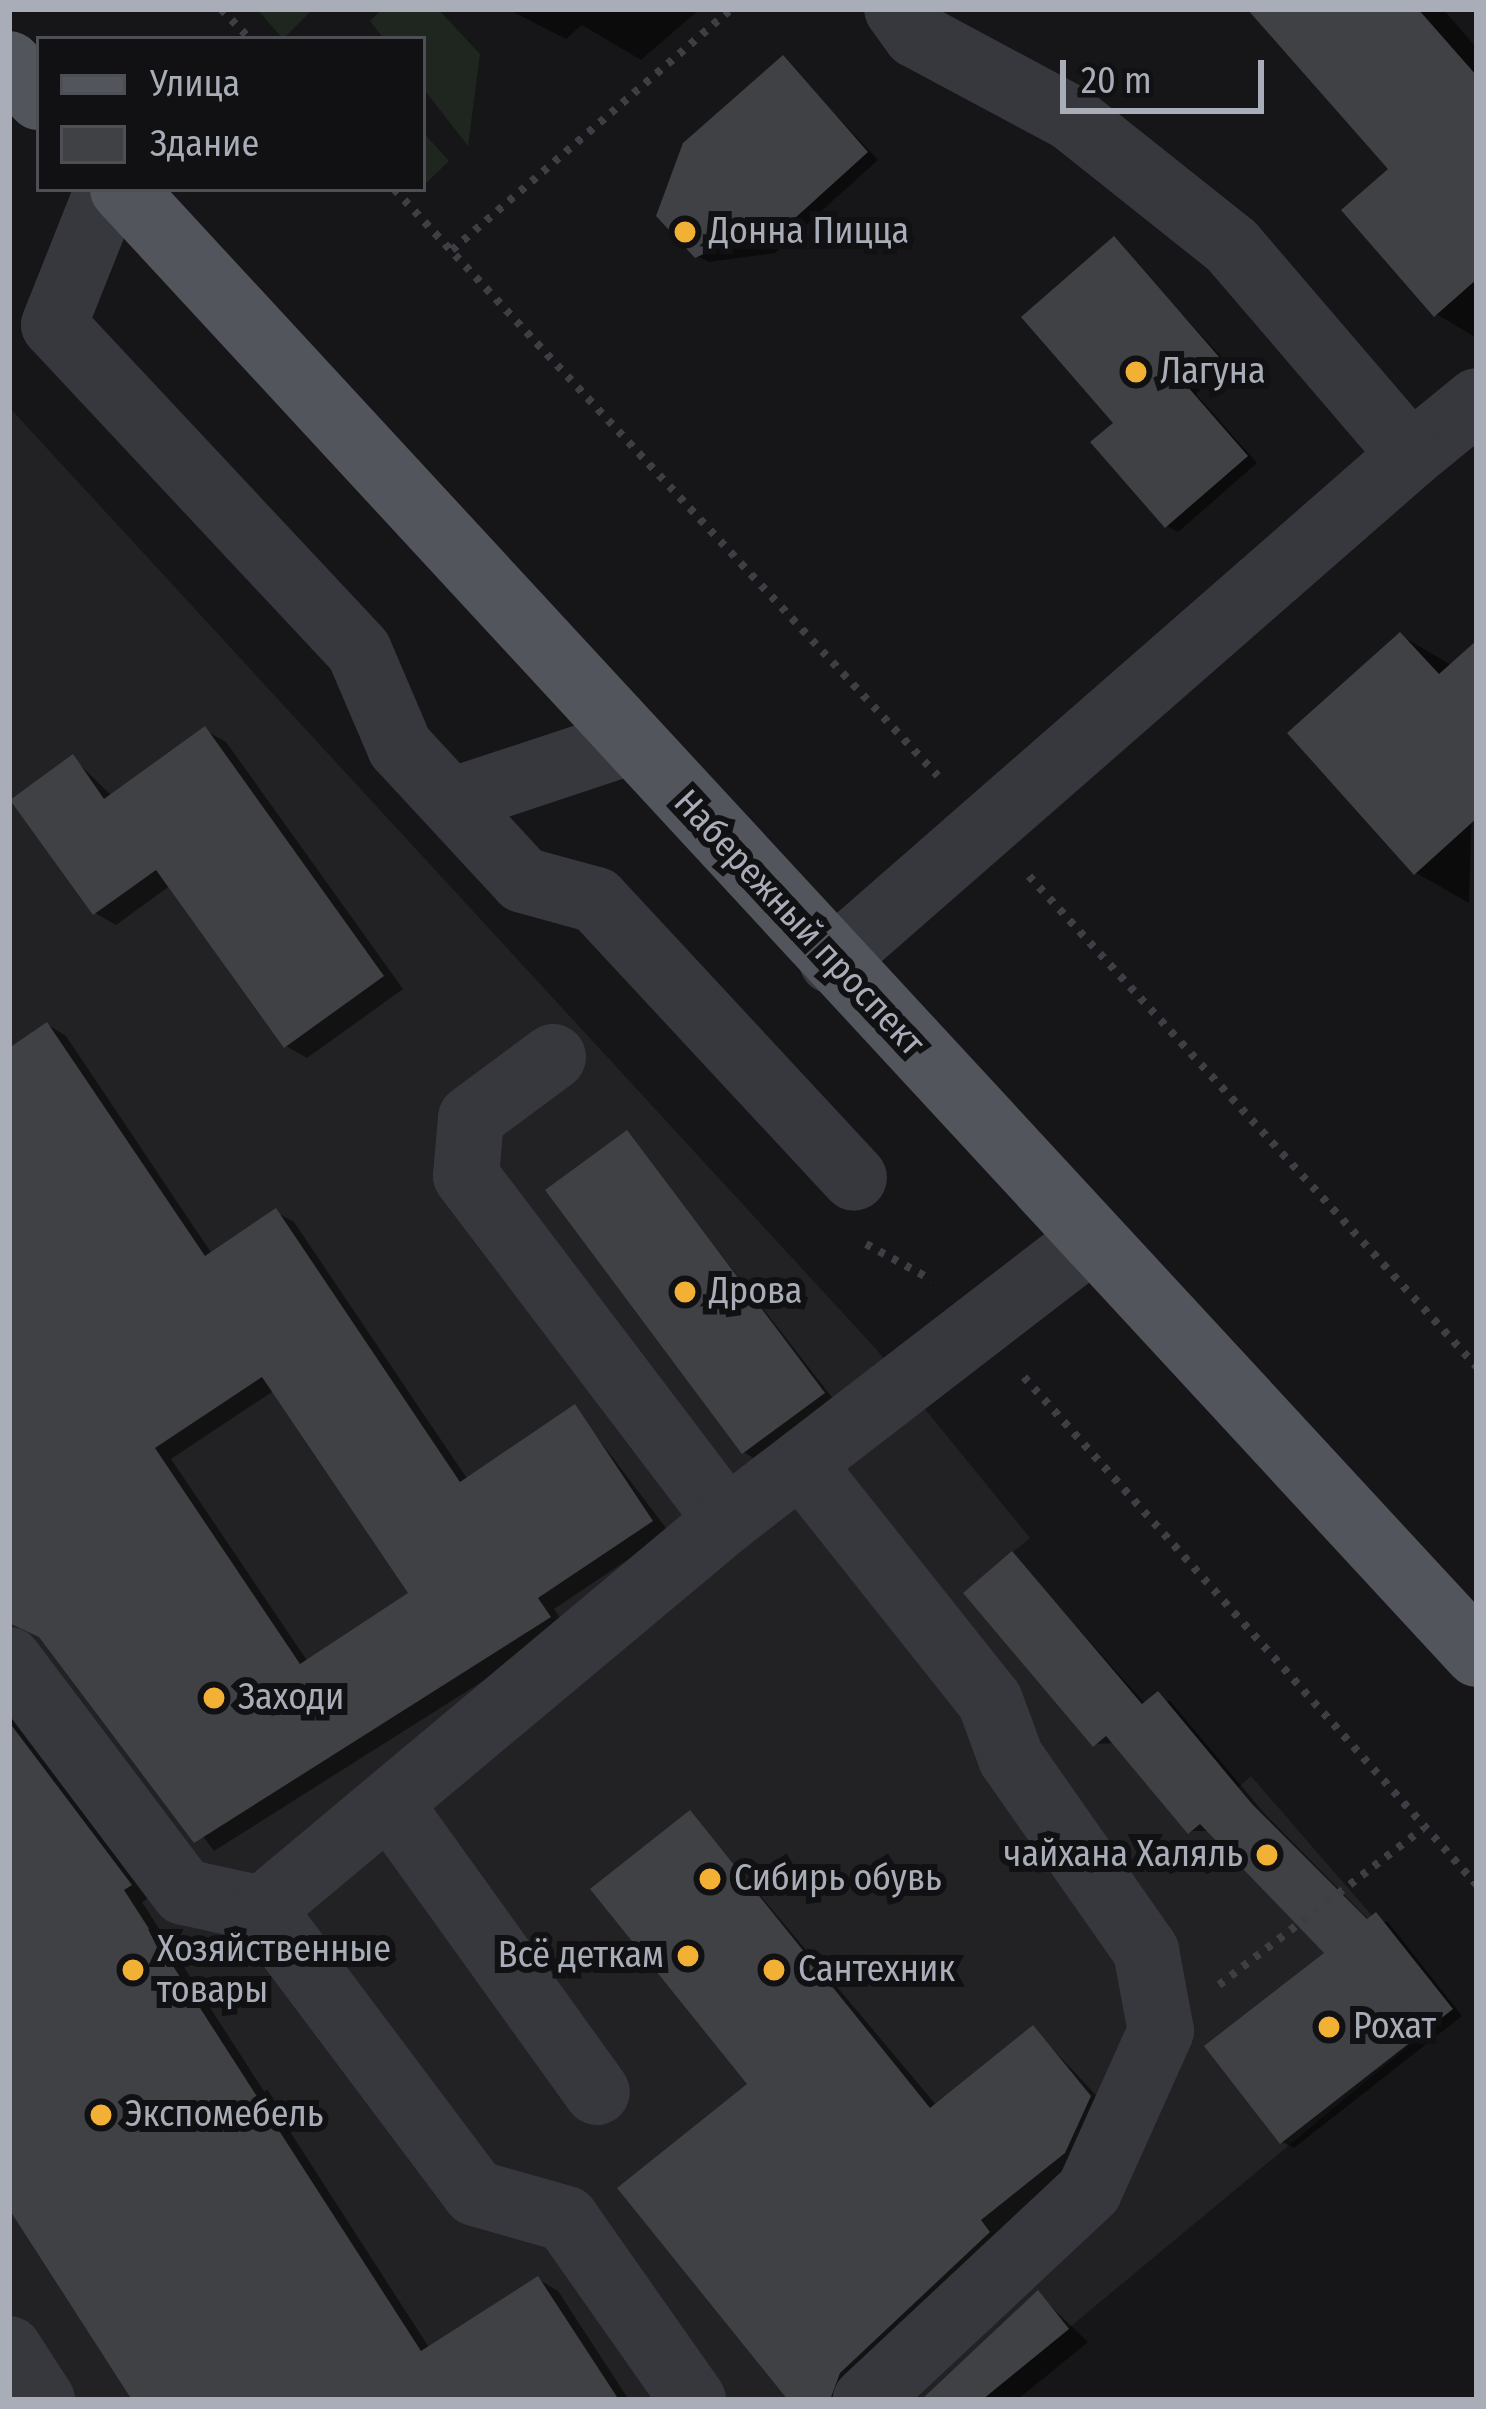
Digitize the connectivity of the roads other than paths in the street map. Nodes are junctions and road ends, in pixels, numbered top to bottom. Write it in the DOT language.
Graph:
graph roads {
  1 [pos="897,9"];
  2 [pos="9,64"];
  3 [pos="36,94"];
  4 [pos="106,192"];
  5 [pos="126,192"];
  6 [pos="1477,400"];
  7 [pos="1411,455"];
  8 [pos="632,741"];
  9 [pos="451,801"];
  10 [pos="832,961"];
  11 [pos="553,1057"];
  12 [pos="854,1178"];
  13 [pos="1092,1239"];
  14 [pos="803,1466"];
  15 [pos="727,1520"];
  16 [pos="1477,1654"];
  17 [pos="9,1660"];
  18 [pos="392,1808"];
  19 [pos="262,1910"];
  20 [pos="597,2092"];
  21 [pos="9,2349"];
  22 [pos="42,2400"];
  23 [pos="693,2400"];
  24 [pos="866,2400"];
  1 -- 7 [label="lane"];
  2 -- 3 [label="main road"];
  4 -- 9 [label="lane"];
  5 -- 8 [label="main road, Набережный проспект"];
  6 -- 7 [label="lane"];
  7 -- 10 [label="lane"];
  8 -- 9 [label="lane"];
  8 -- 10 [label="main road, Набережный проспект"];
  9 -- 12 [label="lane"];
  10 -- 13 [label="main road, Набережный проспект"];
  11 -- 15 [label="lane"];
  13 -- 14 [label="lane"];
  13 -- 16 [label="main road, Набережный проспект"];
  14 -- 15 [label="lane"];
  14 -- 24 [label="lane"];
  15 -- 18 [label="lane"];
  17 -- 19 [label="lane"];
  18 -- 19 [label="lane"];
  18 -- 20 [label="lane"];
  19 -- 23 [label="lane"];
  21 -- 22 [label="lane"];
}
